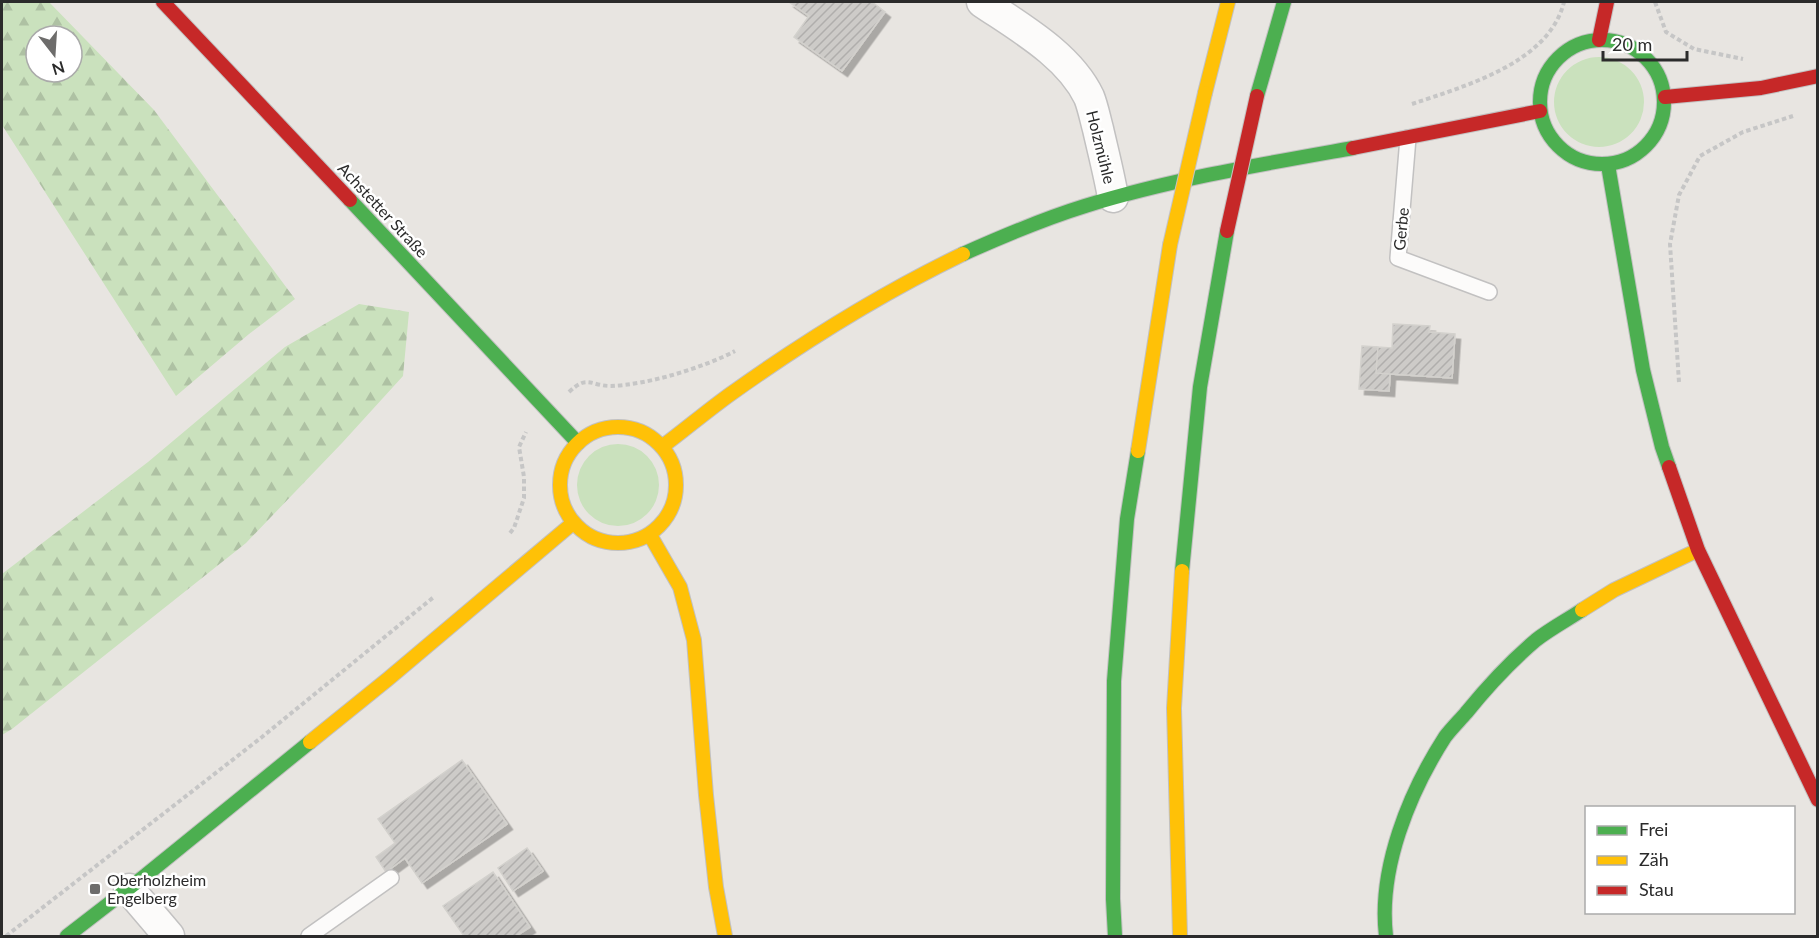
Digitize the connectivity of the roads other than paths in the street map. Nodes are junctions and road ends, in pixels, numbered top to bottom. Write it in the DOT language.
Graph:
graph roads {
  1 [pos="164,2"];
  2 [pos="982,2"];
  3 [pos="1228,2"];
  4 [pos="1284,2"];
  5 [pos="1607,2"];
  6 [pos="1599,40"];
  7 [pos="1818,76"];
  8 [pos="1665,97"];
  9 [pos="1540,111"];
  10 [pos="1408,138"];
  11 [pos="1608,165"];
  12 [pos="1113,197"];
  13 [pos="1490,292"];
  14 [pos="578,443"];
  15 [pos="663,446"];
  16 [pos="573,523"];
  17 [pos="650,535"];
  18 [pos="1698,550"];
  19 [pos="1818,800"];
  20 [pos="391,878"];
  21 [pos="129,889"];
  22 [pos="67,936"];
  23 [pos="169,936"];
  24 [pos="309,936"];
  25 [pos="725,936"];
  26 [pos="1115,936"];
  27 [pos="1180,936"];
  28 [pos="1386,936"];
  1 -- 14 [label="main road, Achstetter Straße"];
  2 -- 12 [label="street, Holzmühle"];
  3 -- 26 [label="main road, bridge"];
  4 -- 27 [label="main road, bridge"];
  5 -- 6 [label="main road"];
  6 -- 8 [label="main road"];
  6 -- 9 [label="main road"];
  7 -- 8 [label="main road"];
  8 -- 11 [label="main road"];
  9 -- 10 [label="main road"];
  9 -- 11 [label="main road"];
  10 -- 12 [label="main road"];
  10 -- 13 [label="lane, Gerbe"];
  11 -- 18 [label="main road"];
  12 -- 15 [label="main road"];
  14 -- 15 [label="main road"];
  14 -- 16 [label="main road"];
  15 -- 17 [label="main road"];
  16 -- 17 [label="main road"];
  16 -- 21 [label="main road"];
  17 -- 25 [label="main road"];
  18 -- 19 [label="main road"];
  18 -- 28 [label="main road"];
  20 -- 24 [label="lane"];
  21 -- 22 [label="main road"];
  21 -- 23 [label="street"];
}
